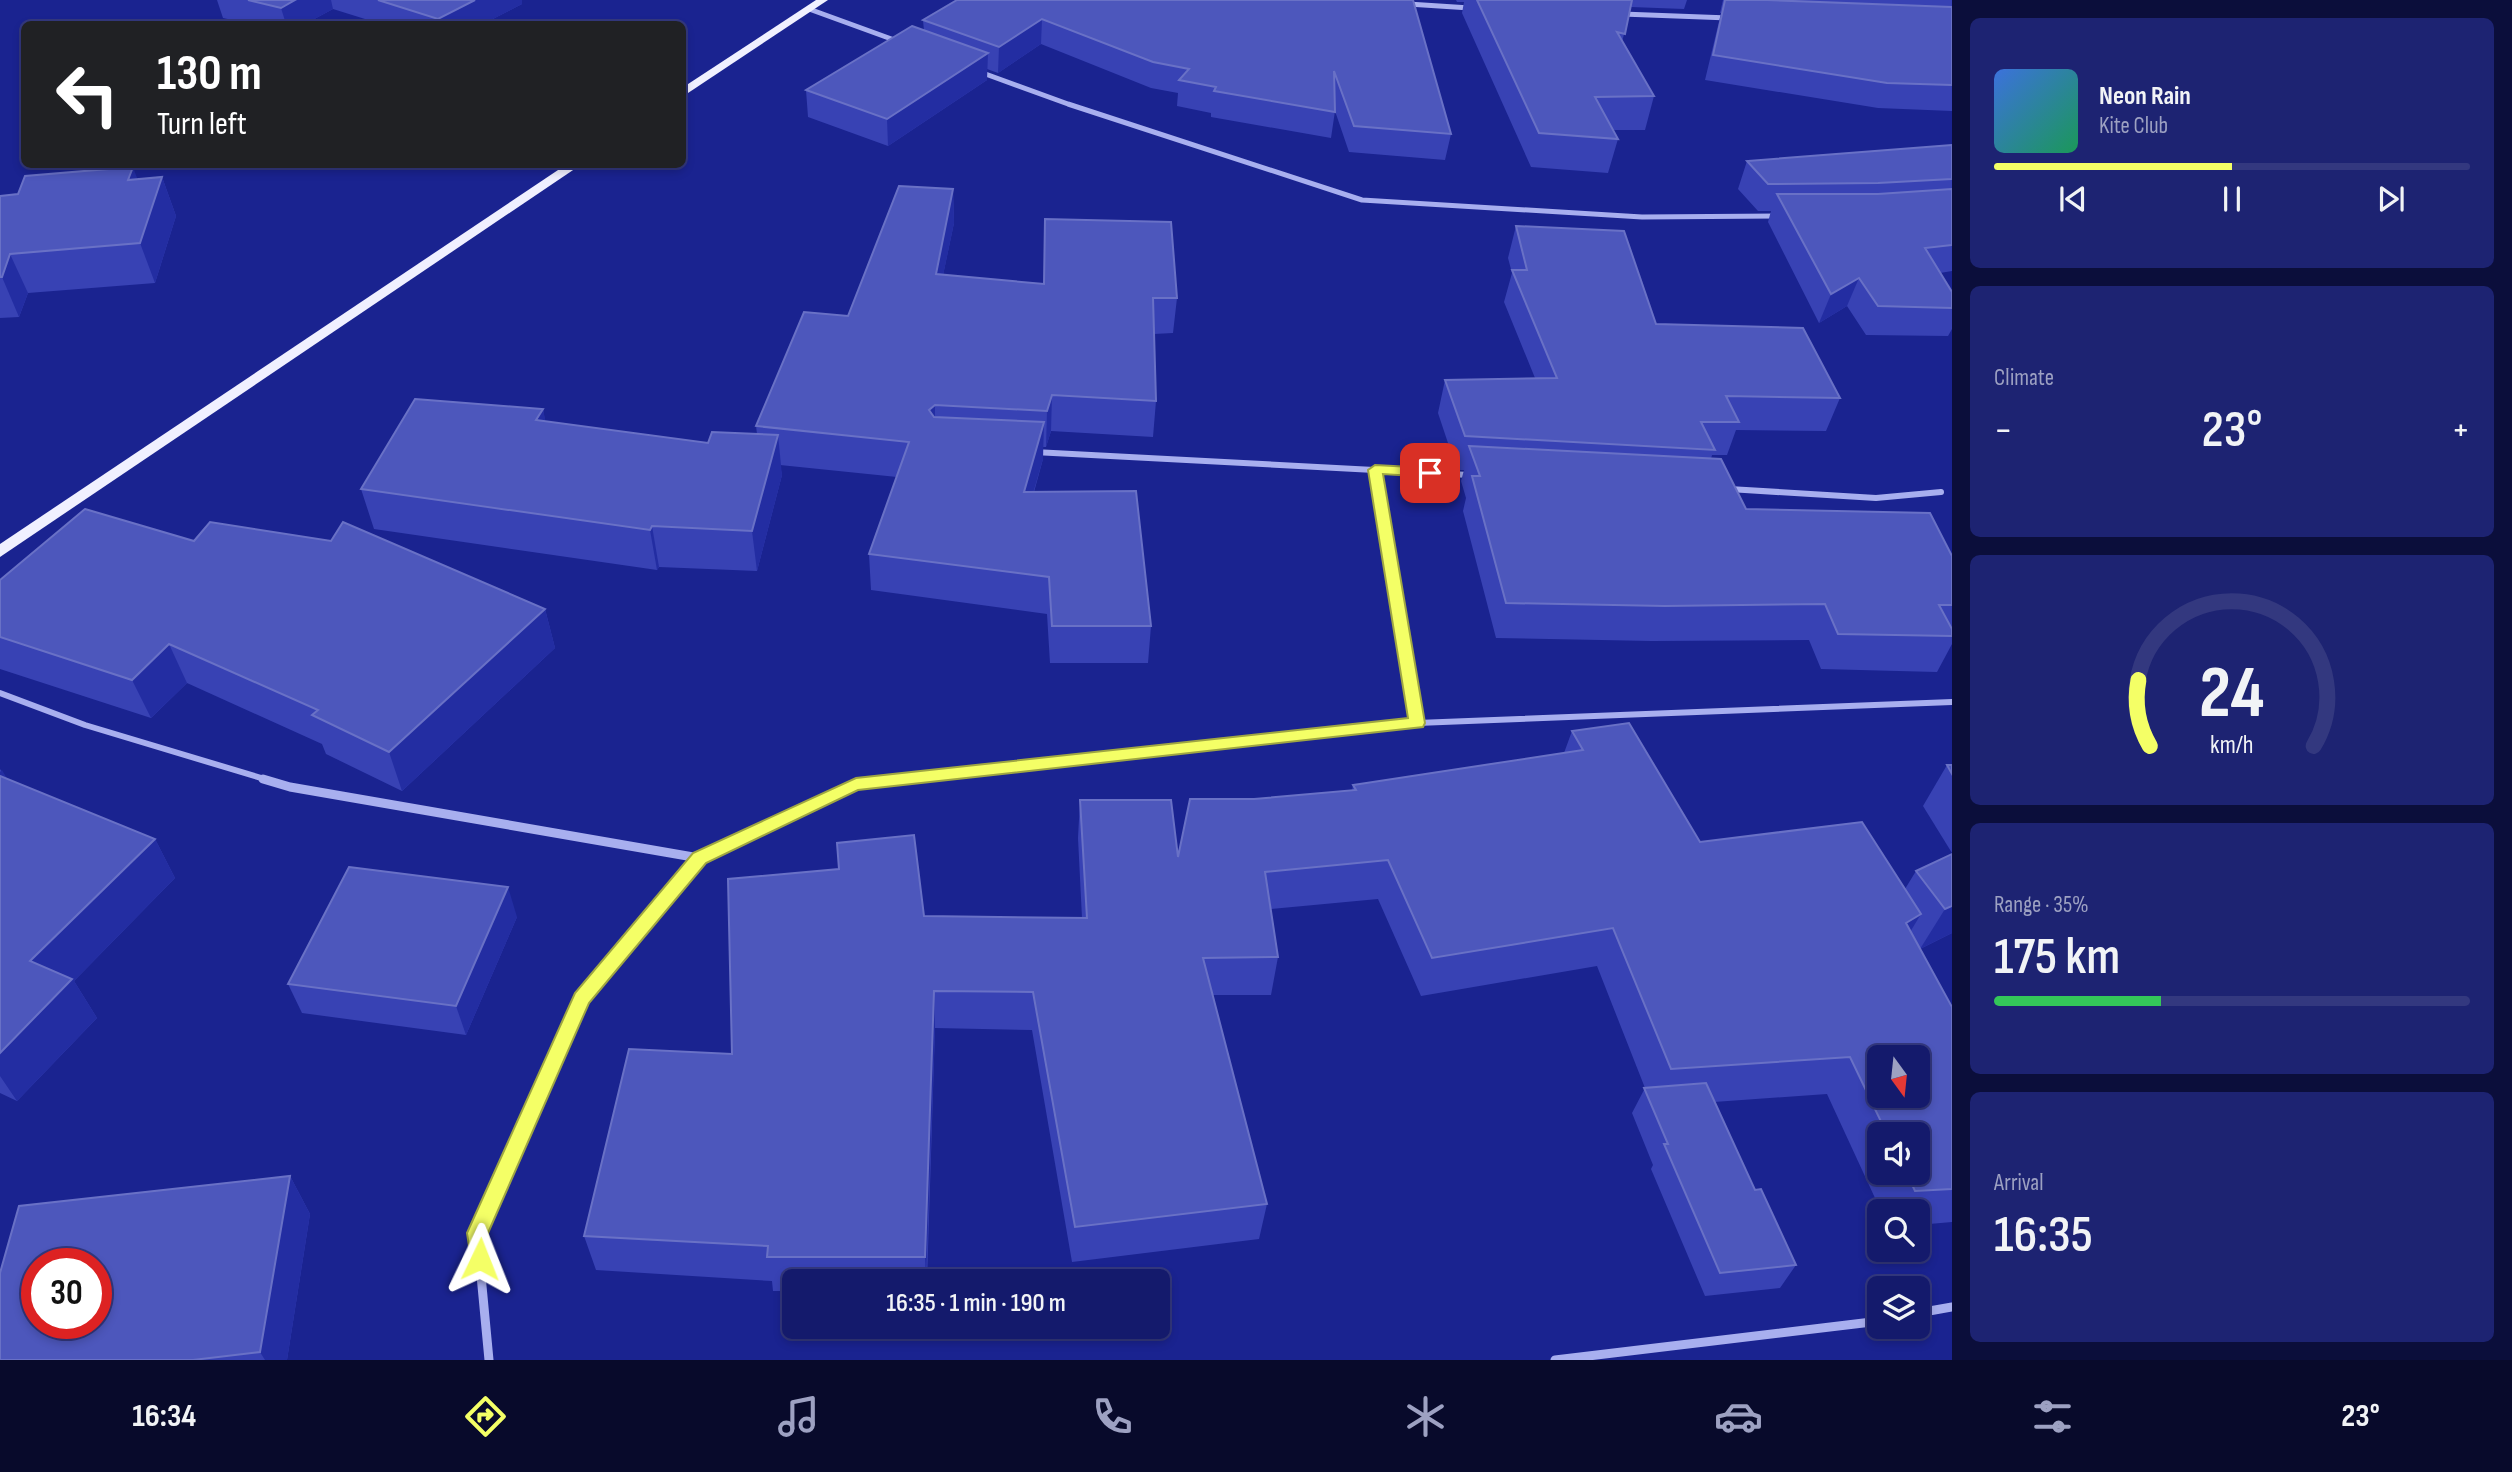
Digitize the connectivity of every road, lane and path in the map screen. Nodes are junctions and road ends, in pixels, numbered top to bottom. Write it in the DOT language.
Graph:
graph roads {
  1 [pos="823,0"];
  2 [pos="1406,4"];
  3 [pos="1473,8"];
  4 [pos="809,9"];
  5 [pos="1610,13"];
  6 [pos="1733,18"];
  7 [pos="900,42"];
  8 [pos="978,71"];
  9 [pos="686,91"];
  10 [pos="570,168"];
  11 [pos="1787,216"];
  12 [pos="1031,452"];
  13 [pos="1375,470"];
  14 [pos="1472,475"];
  15 [pos="1723,489"];
  16 [pos="1941,492"];
  17 [pos="0,552"];
  18 [pos="0,693"];
  19 [pos="1952,702"];
  20 [pos="1417,723"];
  21 [pos="699,858"];
  22 [pos="1952,1307"];
  23 [pos="1930,1311"];
  24 [pos="1867,1323"];
  25 [pos="489,1360"];
  26 [pos="1555,1360"];
  1 -- 4 [label="main road"];
  2 -- 3 [label="street"];
  4 -- 7 [label="street"];
  4 -- 9 [label="main road"];
  5 -- 6 [label="street"];
  8 -- 11 [label="street"];
  10 -- 17 [label="main road"];
  12 -- 13 [label="street"];
  13 -- 14 [label="street"];
  13 -- 20 [label="street"];
  15 -- 16 [label="street"];
  18 -- 21 [label="street"];
  19 -- 20 [label="street"];
  20 -- 21 [label="street"];
  21 -- 25 [label="street"];
  22 -- 23 [label="street"];
  24 -- 26 [label="street"];
}
